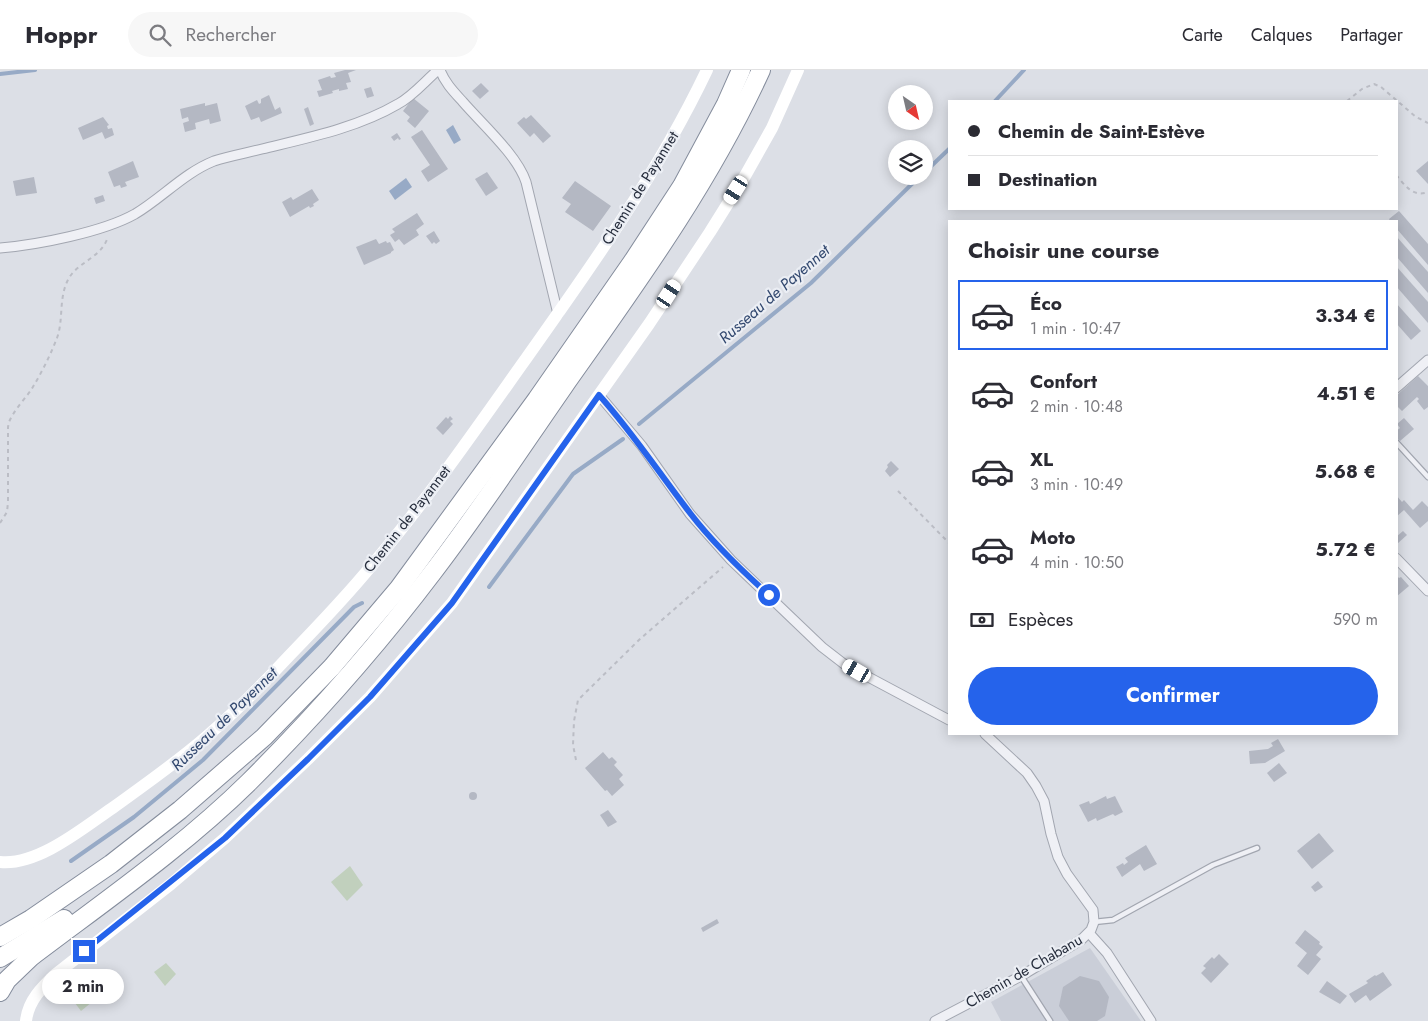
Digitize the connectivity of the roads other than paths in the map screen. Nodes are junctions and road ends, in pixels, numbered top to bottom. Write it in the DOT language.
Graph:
graph roads {
  1 [pos="439,70"];
  2 [pos="707,70"];
  3 [pos="741,70"];
  4 [pos="761,70"];
  5 [pos="798,70"];
  6 [pos="0,248"];
  7 [pos="558,314"];
  8 [pos="1428,360"];
  9 [pos="1398,386"];
  10 [pos="599,395"];
  11 [pos="1398,444"];
  12 [pos="1428,477"];
  13 [pos="1398,560"];
  14 [pos="1428,592"];
  15 [pos="325,703"];
  16 [pos="948,719"];
  17 [pos="986,735"];
  18 [pos="1257,848"];
  19 [pos="0,862"];
  20 [pos="111,864"];
  21 [pos="1094,922"];
  22 [pos="0,929"];
  23 [pos="1089,933"];
  24 [pos="0,937"];
  25 [pos="0,958"];
  26 [pos="1021,976"];
  27 [pos="0,992"];
  28 [pos="26,1021"];
  29 [pos="935,1021"];
  30 [pos="1050,1021"];
  31 [pos="1151,1021"];
  1 -- 6 [label="street"];
  1 -- 7 [label="street"];
  2 -- 7 [label="street, Chemin de Payannet"];
  3 -- 20 [label="highway"];
  4 -- 15 [label="highway"];
  5 -- 10 [label="street"];
  7 -- 19 [label="street, Chemin de Payannet"];
  8 -- 9 [label="street"];
  10 -- 16 [label="street"];
  10 -- 28 [label="street"];
  11 -- 12 [label="lane"];
  13 -- 14 [label="street"];
  15 -- 25 [label="highway"];
  15 -- 27 [label="highway"];
  17 -- 21 [label="street, Chemin de Chabanu"];
  18 -- 21 [label="lane"];
  20 -- 22 [label="highway"];
  20 -- 24 [label="highway"];
  21 -- 23 [label="street, Chemin de Chabanu"];
  23 -- 26 [label="street, Chemin de Chabanu"];
  23 -- 31 [label="street"];
  26 -- 29 [label="street, Chemin de Chabanu"];
  26 -- 30 [label="lane"];
}
